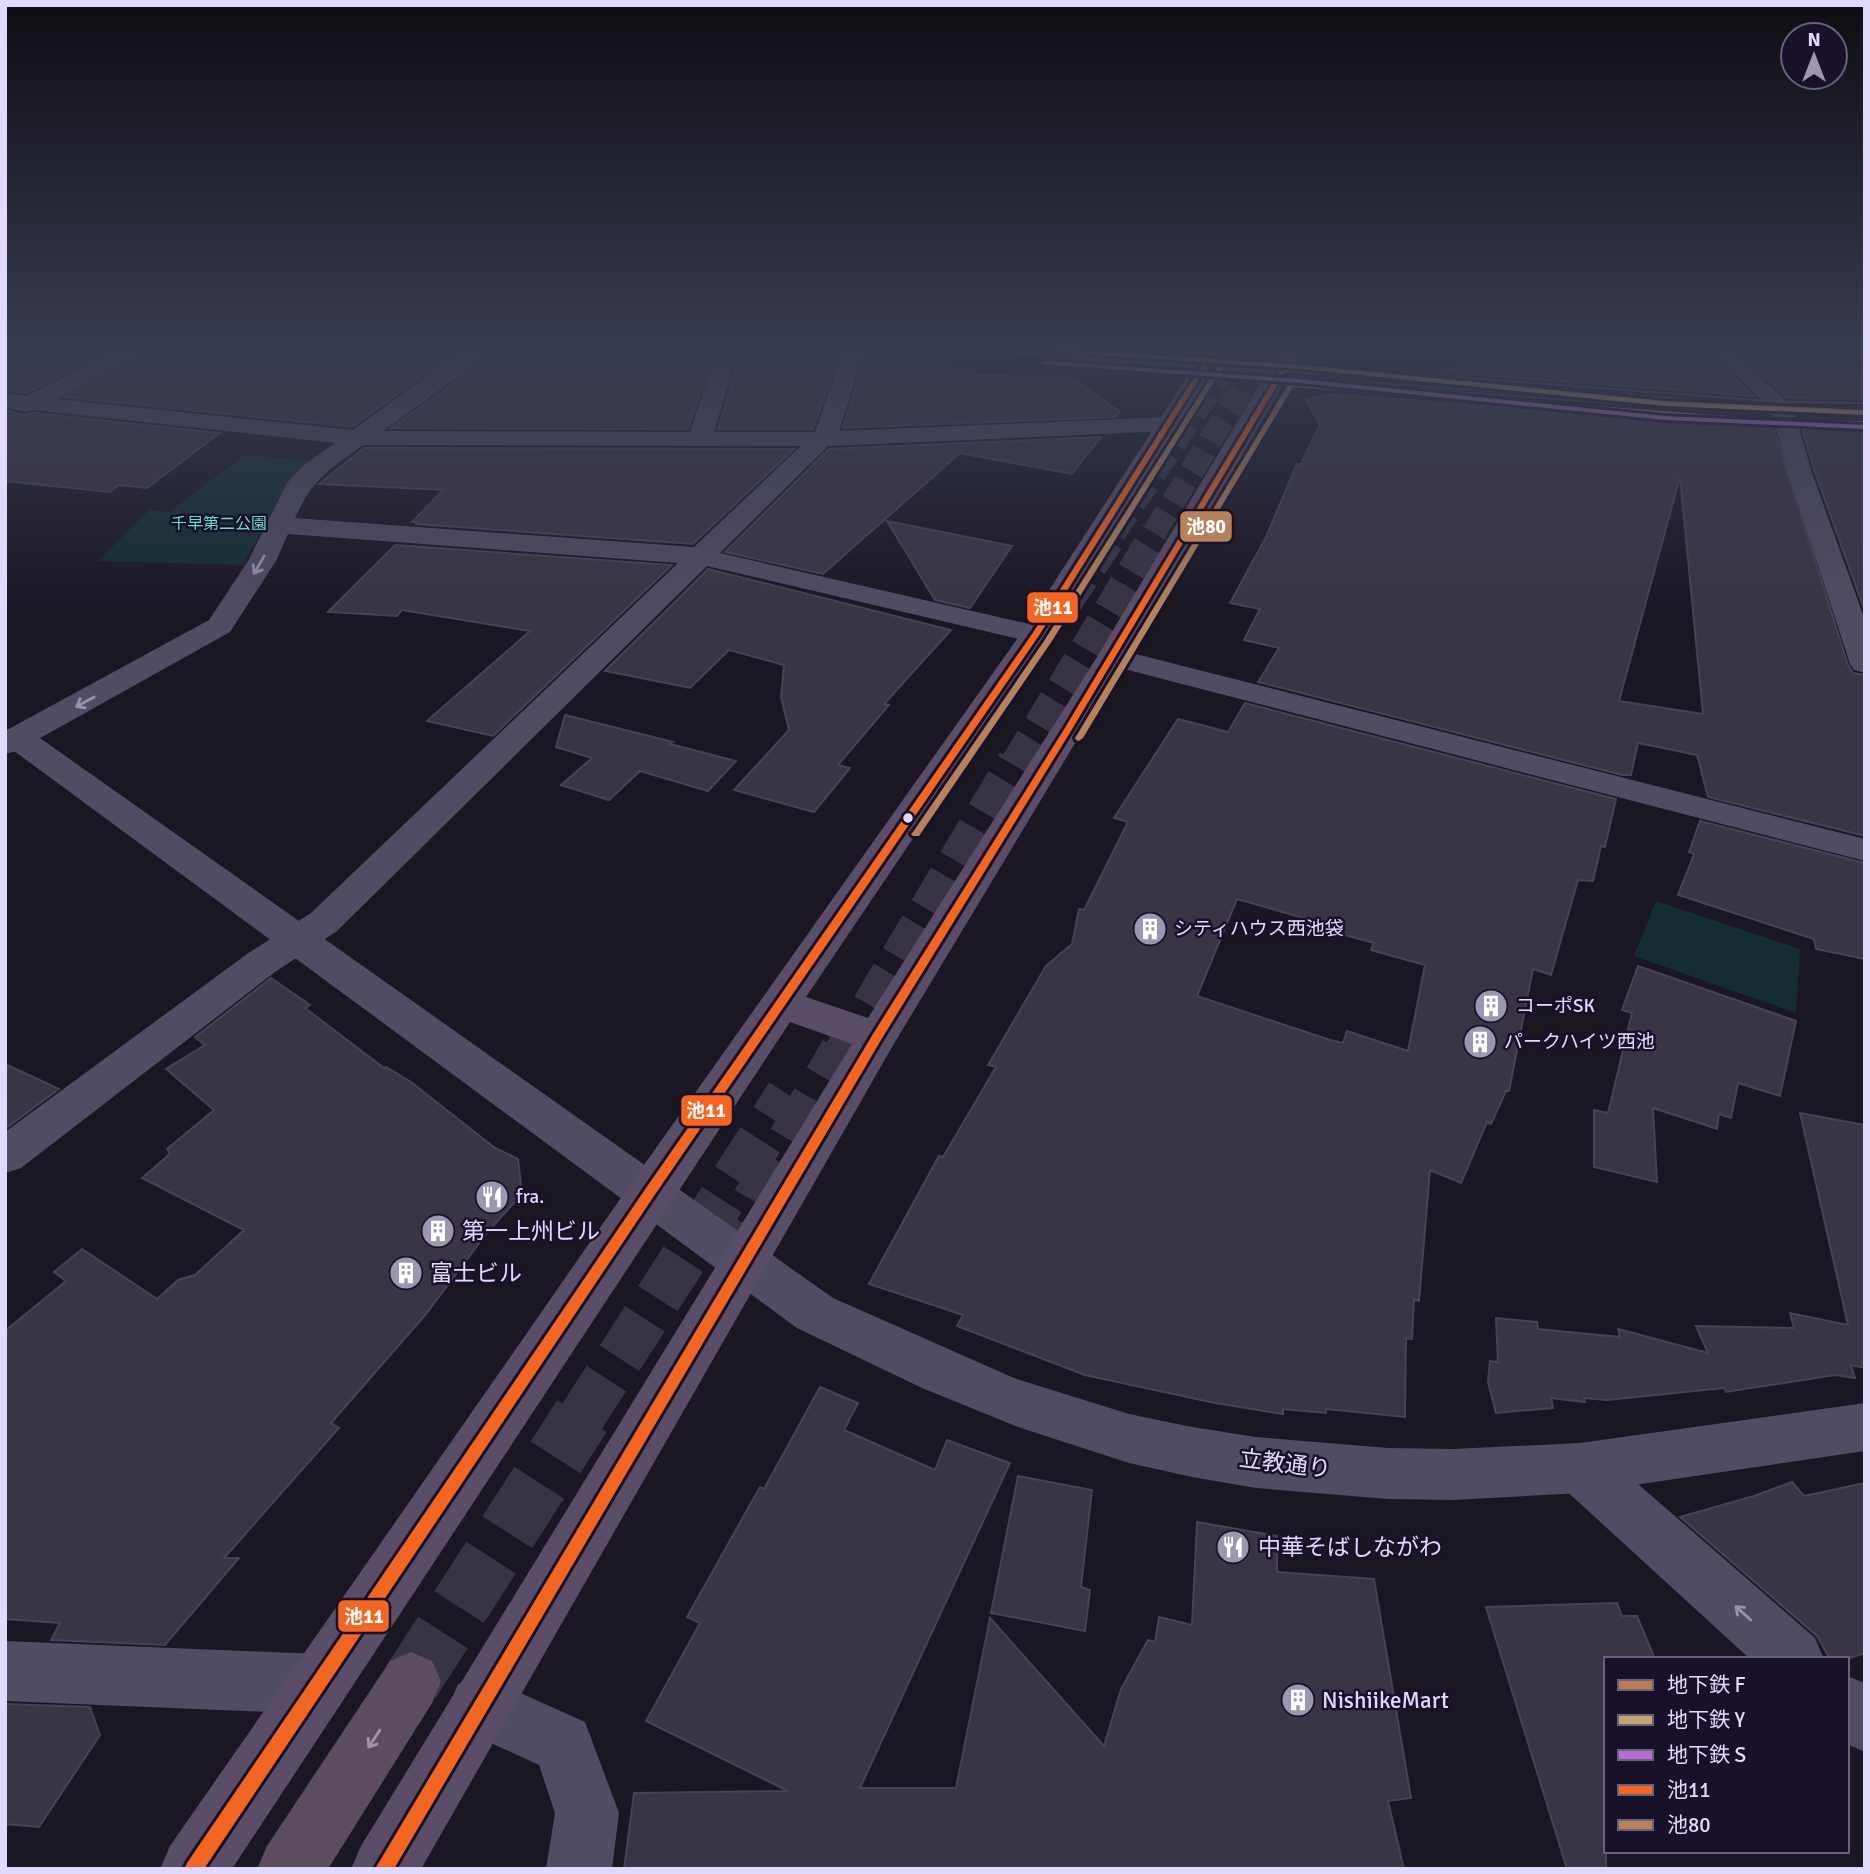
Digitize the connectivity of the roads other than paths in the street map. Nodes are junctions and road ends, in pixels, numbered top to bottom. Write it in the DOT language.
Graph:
graph roads {
  1 [pos="343,436"];
  2 [pos="825,436"];
  3 [pos="885,436"];
  4 [pos="1162,436"];
  5 [pos="1241,436"];
  6 [pos="1788,436"];
  7 [pos="358,438"];
  8 [pos="700,439"];
  9 [pos="822,439"];
  10 [pos="279,525"];
  11 [pos="699,556"];
  12 [pos="1036,634"];
  13 [pos="1863,655"];
  14 [pos="1112,657"];
  15 [pos="11,741"];
  16 [pos="1865,850"];
  17 [pos="297,941"];
  18 [pos="780,1003"];
  19 [pos="877,1037"];
  20 [pos="5,1156"];
  21 [pos="650,1192"];
  22 [pos="745,1261"];
  23 [pos="1865,1427"];
  24 [pos="1580,1468"];
  25 [pos="1792,1657"];
  26 [pos="5,1671"];
  27 [pos="411,1682"];
  28 [pos="319,1684"];
  29 [pos="480,1706"];
  30 [pos="1849,1708"];
  31 [pos="1865,1721"];
  32 [pos="193,1869"];
  33 [pos="290,1869"];
  34 [pos="384,1869"];
  35 [pos="579,1869"];
  1 -- 7 [label="street"];
  2 -- 9 [label="street"];
  3 -- 9 [label="street"];
  4 -- 12 [label="main road"];
  5 -- 14 [label="main road"];
  6 -- 13 [label="street"];
  7 -- 8 [label="street"];
  7 -- 10 [label="street"];
  8 -- 9 [label="street"];
  9 -- 11 [label="street"];
  10 -- 11 [label="street"];
  10 -- 15 [label="street, one-way"];
  11 -- 12 [label="street"];
  11 -- 17 [label="street"];
  12 -- 18 [label="main road"];
  14 -- 16 [label="street"];
  14 -- 19 [label="main road"];
  15 -- 17 [label="street, 立教通り"];
  17 -- 20 [label="street"];
  17 -- 21 [label="street, 立教通り"];
  18 -- 19 [label="main road"];
  18 -- 21 [label="main road"];
  19 -- 22 [label="main road"];
  21 -- 22 [label="street, 立教通り"];
  21 -- 28 [label="main road"];
  22 -- 24 [label="street, 立教通り"];
  22 -- 29 [label="main road"];
  23 -- 24 [label="street, 立教通り"];
  25 -- 24 [label="street, one-way"];
  26 -- 28 [label="street"];
  27 -- 33 [label="highway, one-way"];
  28 -- 32 [label="main road"];
  29 -- 34 [label="main road"];
  29 -- 35 [label="street"];
  30 -- 31 [label="street"];
}
